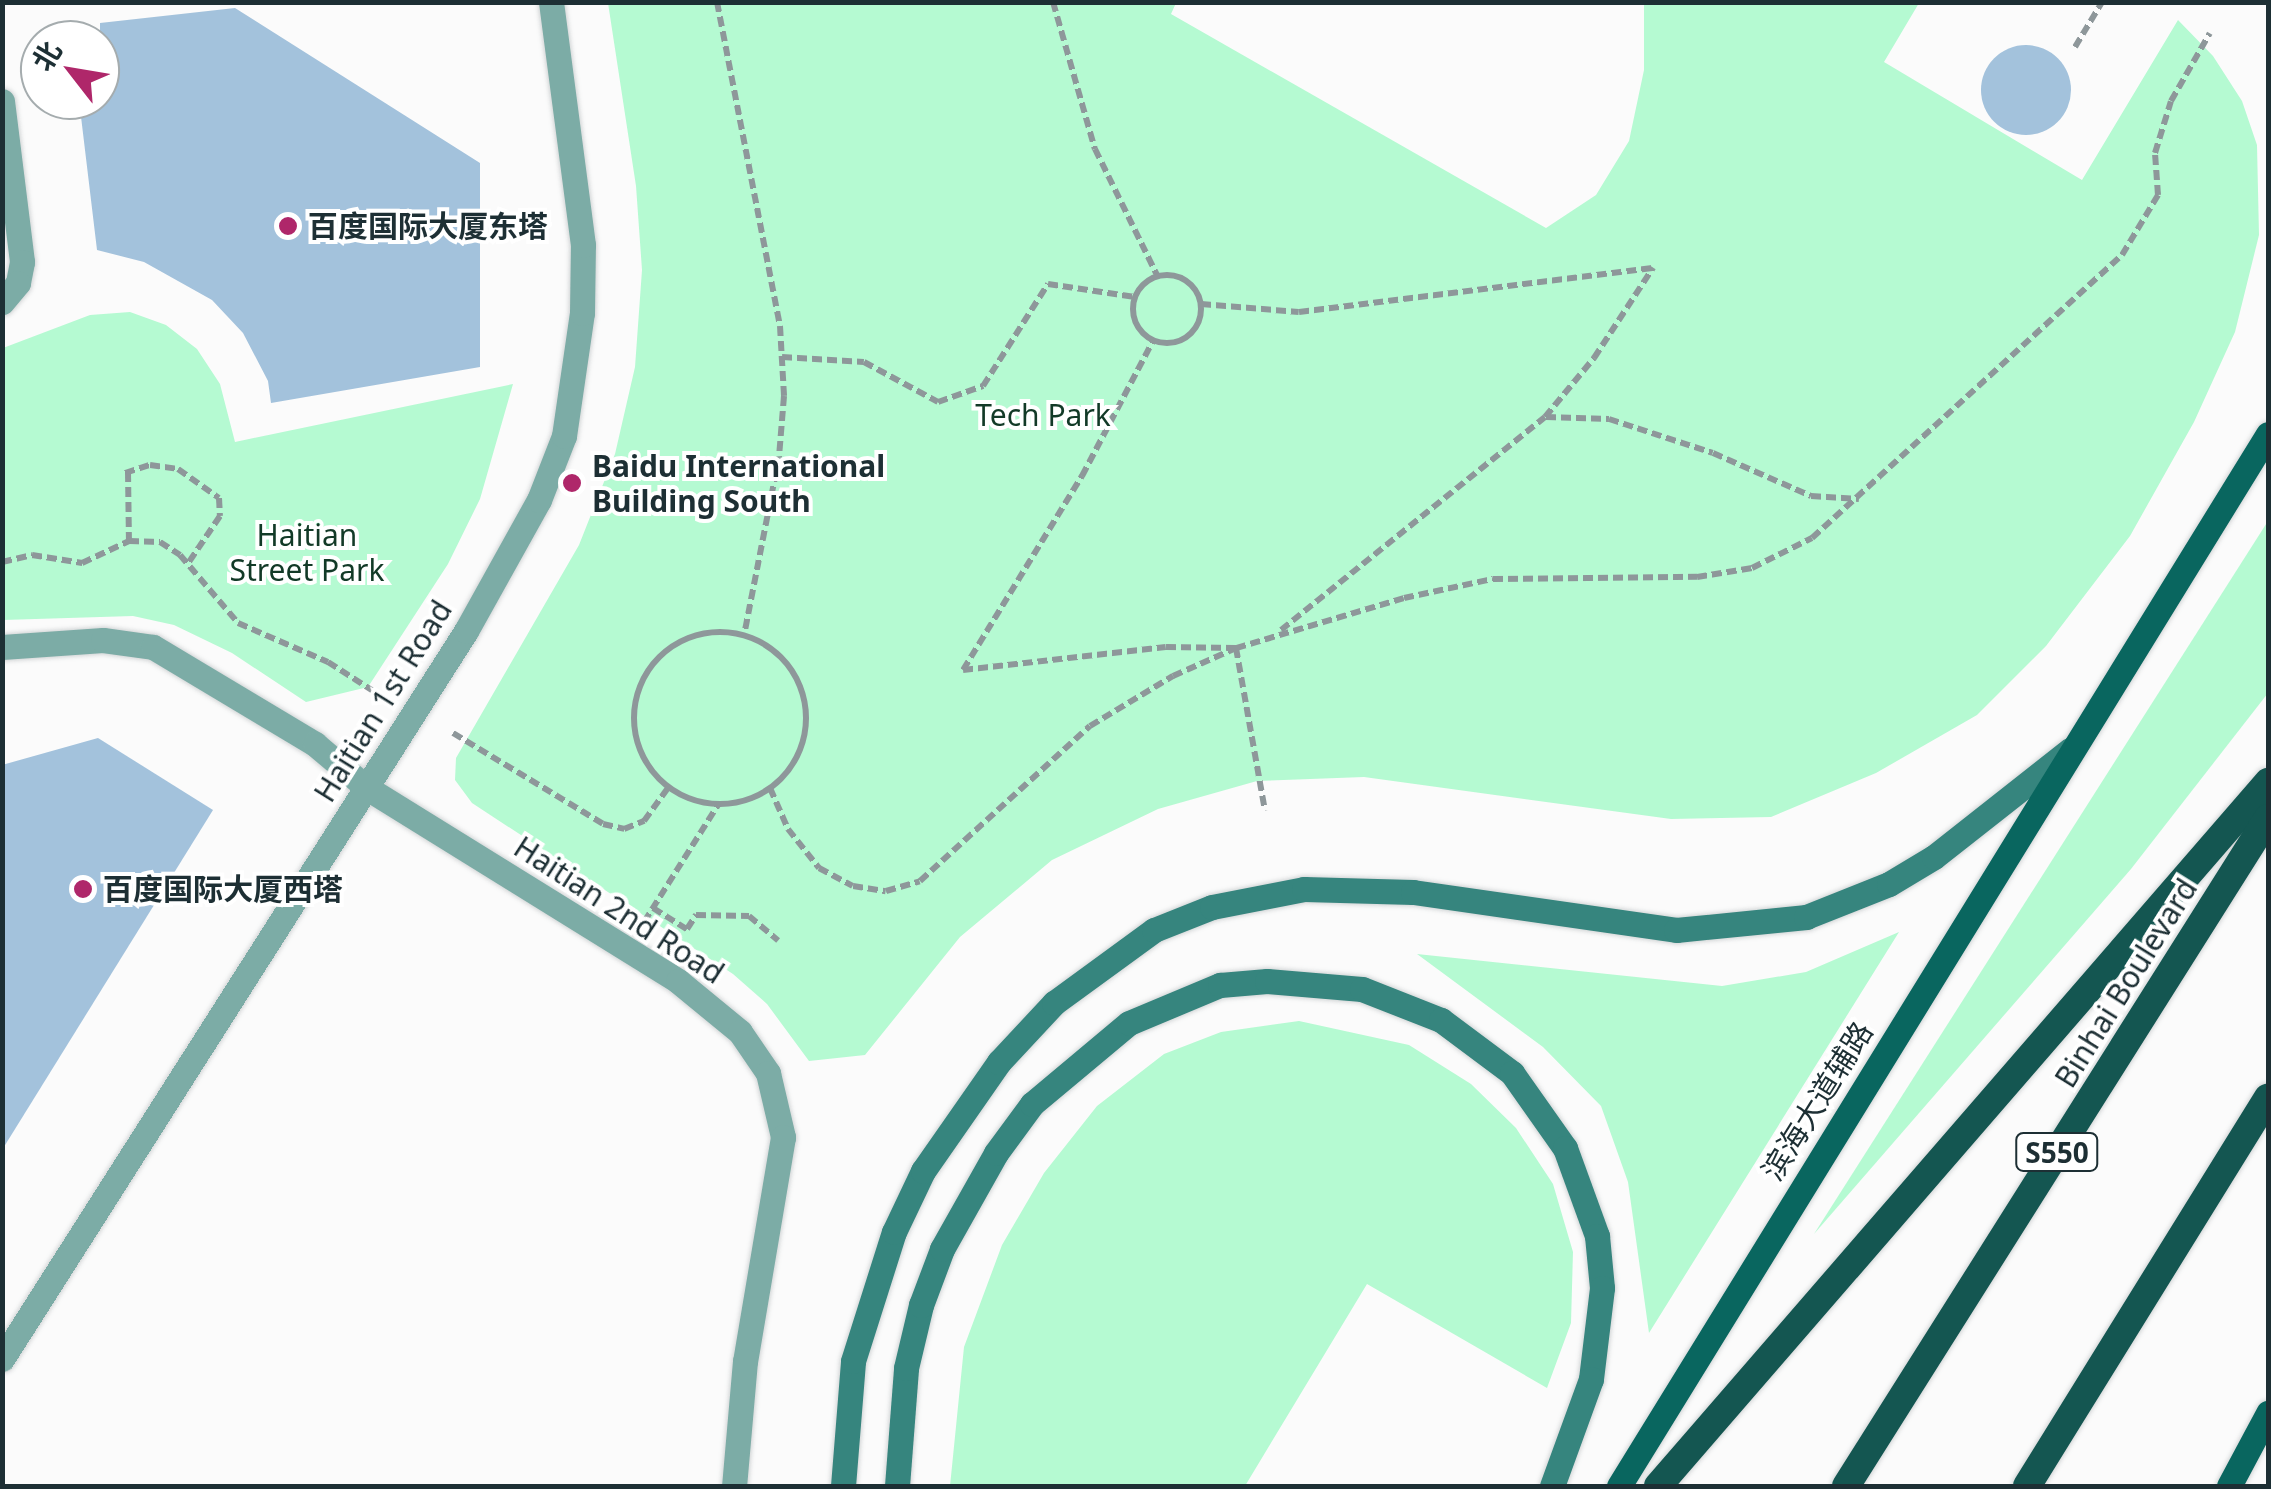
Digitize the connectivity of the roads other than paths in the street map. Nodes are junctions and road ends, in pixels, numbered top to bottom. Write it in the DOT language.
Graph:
graph roads {
  1 [pos="552,2"];
  2 [pos="2,100"];
  3 [pos="2,302"];
  4 [pos="2268,434"];
  5 [pos="2,647"];
  6 [pos="2071,748"];
  7 [pos="2268,782"];
  8 [pos="367,788"];
  9 [pos="2268,818"];
  10 [pos="2268,1098"];
  11 [pos="2,1358"];
  12 [pos="2268,1413"];
  13 [pos="2268,1424"];
  14 [pos="2254,1447"];
  15 [pos="734,1486"];
  16 [pos="843,1486"];
  17 [pos="898,1486"];
  18 [pos="1552,1486"];
  19 [pos="1619,1486"];
  20 [pos="1658,1486"];
  21 [pos="1846,1486"];
  22 [pos="2027,1486"];
  23 [pos="2228,1486"];
  1 -- 8 [label="street, Haitian 1st Road"];
  2 -- 3 [label="street"];
  4 -- 6 [label="main road, 滨海大道辅路"];
  5 -- 8 [label="street, Haitian 2nd Road"];
  6 -- 16 [label="main road"];
  6 -- 19 [label="main road, 滨海大道辅路"];
  7 -- 20 [label="highway"];
  8 -- 11 [label="street, Haitian 1st Road"];
  8 -- 15 [label="street, Haitian 2nd Road"];
  9 -- 21 [label="highway, Binhai Boulevard / S550"];
  10 -- 22 [label="highway"];
  12 -- 14 [label="main road"];
  13 -- 14 [label="main road"];
  14 -- 23 [label="main road"];
  17 -- 18 [label="main road"];
}
